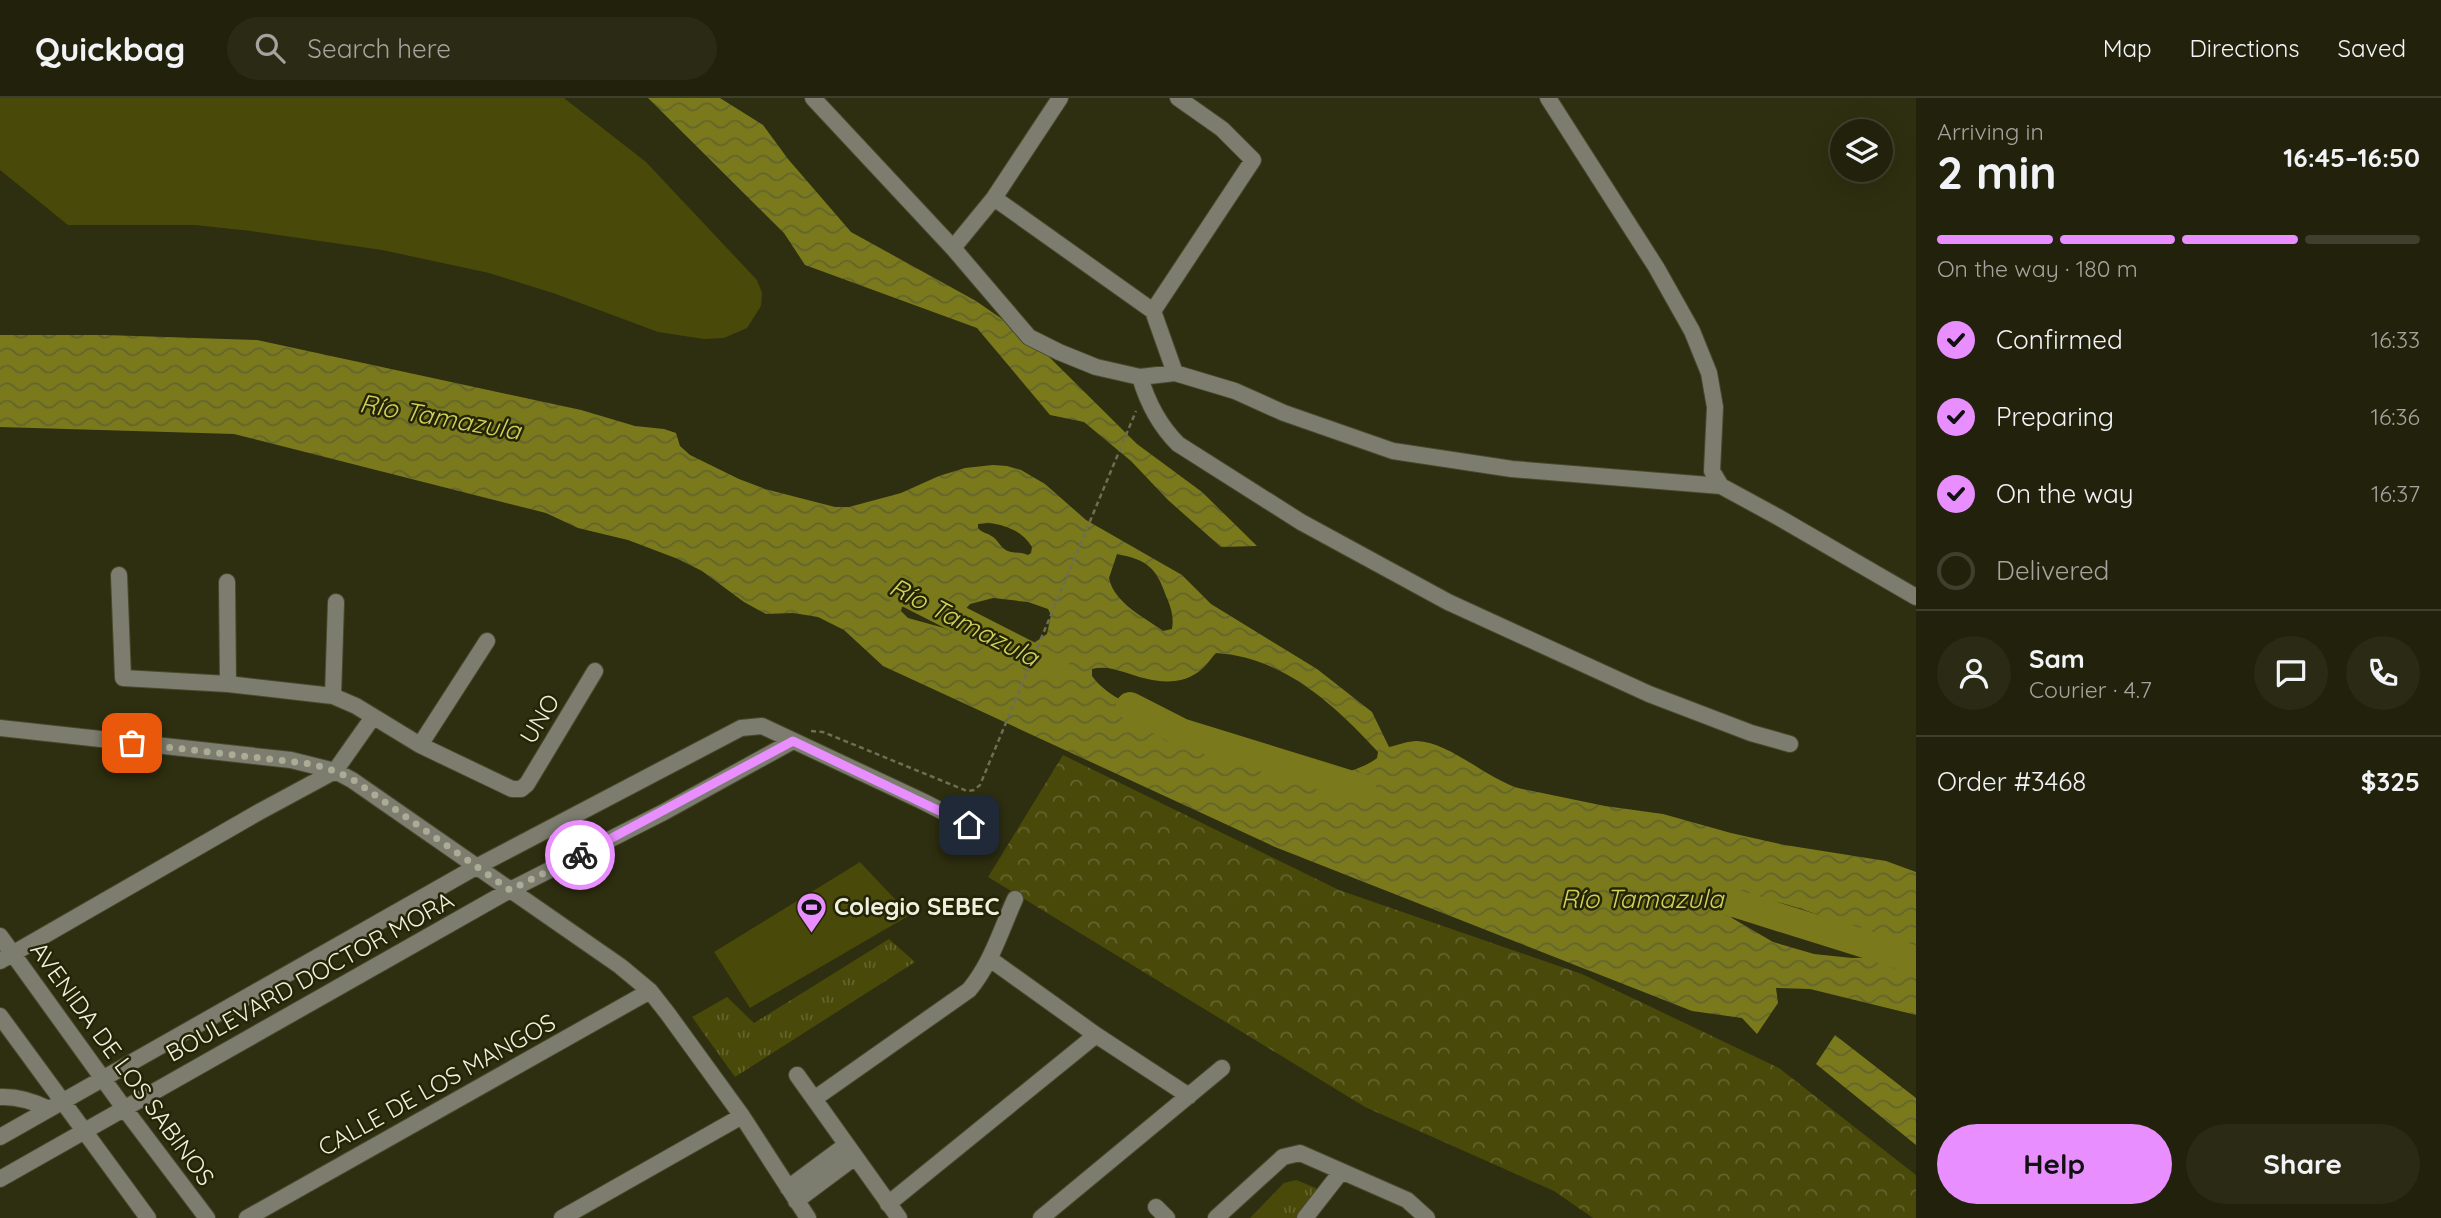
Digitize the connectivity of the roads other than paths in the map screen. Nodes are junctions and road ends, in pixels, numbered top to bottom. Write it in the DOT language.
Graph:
graph roads {
  1 [pos="814,98"];
  2 [pos="1060,98"];
  3 [pos="1178,98"];
  4 [pos="1548,98"];
  5 [pos="994,198"];
  6 [pos="953,248"];
  7 [pos="1153,310"];
  8 [pos="1175,373"];
  9 [pos="1140,377"];
  10 [pos="1721,486"];
  11 [pos="119,575"];
  12 [pos="227,582"];
  13 [pos="1916,597"];
  14 [pos="336,603"];
  15 [pos="487,640"];
  16 [pos="595,671"];
  17 [pos="228,684"];
  18 [pos="333,696"];
  19 [pos="373,717"];
  20 [pos="0,728"];
  21 [pos="793,741"];
  22 [pos="1790,744"];
  23 [pos="420,745"];
  24 [pos="335,771"];
  25 [pos="981,831"];
  26 [pos="476,867"];
  27 [pos="510,890"];
  28 [pos="1015,898"];
  29 [pos="0,936"];
  30 [pos="6,957"];
  31 [pos="990,959"];
  32 [pos="650,991"];
  33 [pos="0,1016"];
  34 [pos="1096,1035"];
  35 [pos="1222,1068"];
  36 [pos="797,1075"];
  37 [pos="103,1079"];
  38 [pos="1189,1096"];
  39 [pos="0,1097"];
  40 [pos="814,1099"];
  41 [pos="56,1105"];
  42 [pos="124,1108"];
  43 [pos="741,1116"];
  44 [pos="85,1130"];
  45 [pos="0,1137"];
  46 [pos="850,1151"];
  47 [pos="1341,1172"];
  48 [pos="0,1179"];
  49 [pos="792,1195"];
  50 [pos="888,1203"];
  51 [pos="148,1218"];
  52 [pos="207,1218"];
  53 [pos="247,1218"];
  54 [pos="562,1218"];
  55 [pos="808,1218"];
  56 [pos="899,1218"];
  57 [pos="1041,1218"];
  58 [pos="1216,1218"];
  59 [pos="1305,1218"];
  60 [pos="1427,1218"];
  1 -- 6 [label="street"];
  2 -- 5 [label="street"];
  3 -- 7 [label="street"];
  4 -- 10 [label="street"];
  5 -- 6 [label="street"];
  5 -- 7 [label="street"];
  6 -- 9 [label="street"];
  7 -- 8 [label="street"];
  8 -- 9 [label="street"];
  8 -- 10 [label="street"];
  9 -- 22 [label="street"];
  10 -- 13 [label="street"];
  11 -- 17 [label="street"];
  12 -- 17 [label="street"];
  14 -- 18 [label="street"];
  15 -- 23 [label="street"];
  16 -- 23 [label="street, UNO"];
  17 -- 18 [label="street"];
  18 -- 19 [label="street"];
  19 -- 23 [label="street"];
  19 -- 24 [label="street"];
  20 -- 24 [label="street"];
  21 -- 25 [label="street"];
  21 -- 26 [label="street, BOULEVARD DOCTOR MORA"];
  21 -- 27 [label="street, BOULEVARD DOCTOR MORA"];
  24 -- 26 [label="street"];
  24 -- 30 [label="street"];
  26 -- 27 [label="street"];
  26 -- 37 [label="street, BOULEVARD DOCTOR MORA"];
  27 -- 32 [label="street"];
  27 -- 42 [label="street, BOULEVARD DOCTOR MORA"];
  28 -- 31 [label="street"];
  29 -- 30 [label="street, AVENIDA DE LOS SABINOS"];
  30 -- 37 [label="street, AVENIDA DE LOS SABINOS"];
  31 -- 34 [label="street"];
  31 -- 40 [label="street"];
  32 -- 43 [label="street"];
  32 -- 53 [label="street, CALLE DE LOS MANGOS"];
  33 -- 41 [label="street"];
  34 -- 38 [label="street"];
  34 -- 50 [label="street"];
  35 -- 38 [label="street"];
  36 -- 40 [label="street"];
  37 -- 41 [label="street, BOULEVARD DOCTOR MORA"];
  37 -- 42 [label="street, AVENIDA DE LOS SABINOS"];
  38 -- 57 [label="street"];
  39 -- 41 [label="street"];
  40 -- 46 [label="street"];
  41 -- 44 [label="street"];
  41 -- 45 [label="street, BOULEVARD DOCTOR MORA"];
  42 -- 44 [label="street, BOULEVARD DOCTOR MORA"];
  42 -- 52 [label="street, AVENIDA DE LOS SABINOS"];
  43 -- 49 [label="street"];
  43 -- 54 [label="street"];
  44 -- 48 [label="street, BOULEVARD DOCTOR MORA"];
  44 -- 51 [label="street"];
  46 -- 49 [label="street"];
  46 -- 50 [label="street"];
  47 -- 58 [label="street"];
  47 -- 59 [label="street"];
  47 -- 60 [label="street"];
  49 -- 55 [label="street"];
  50 -- 56 [label="street"];
}
